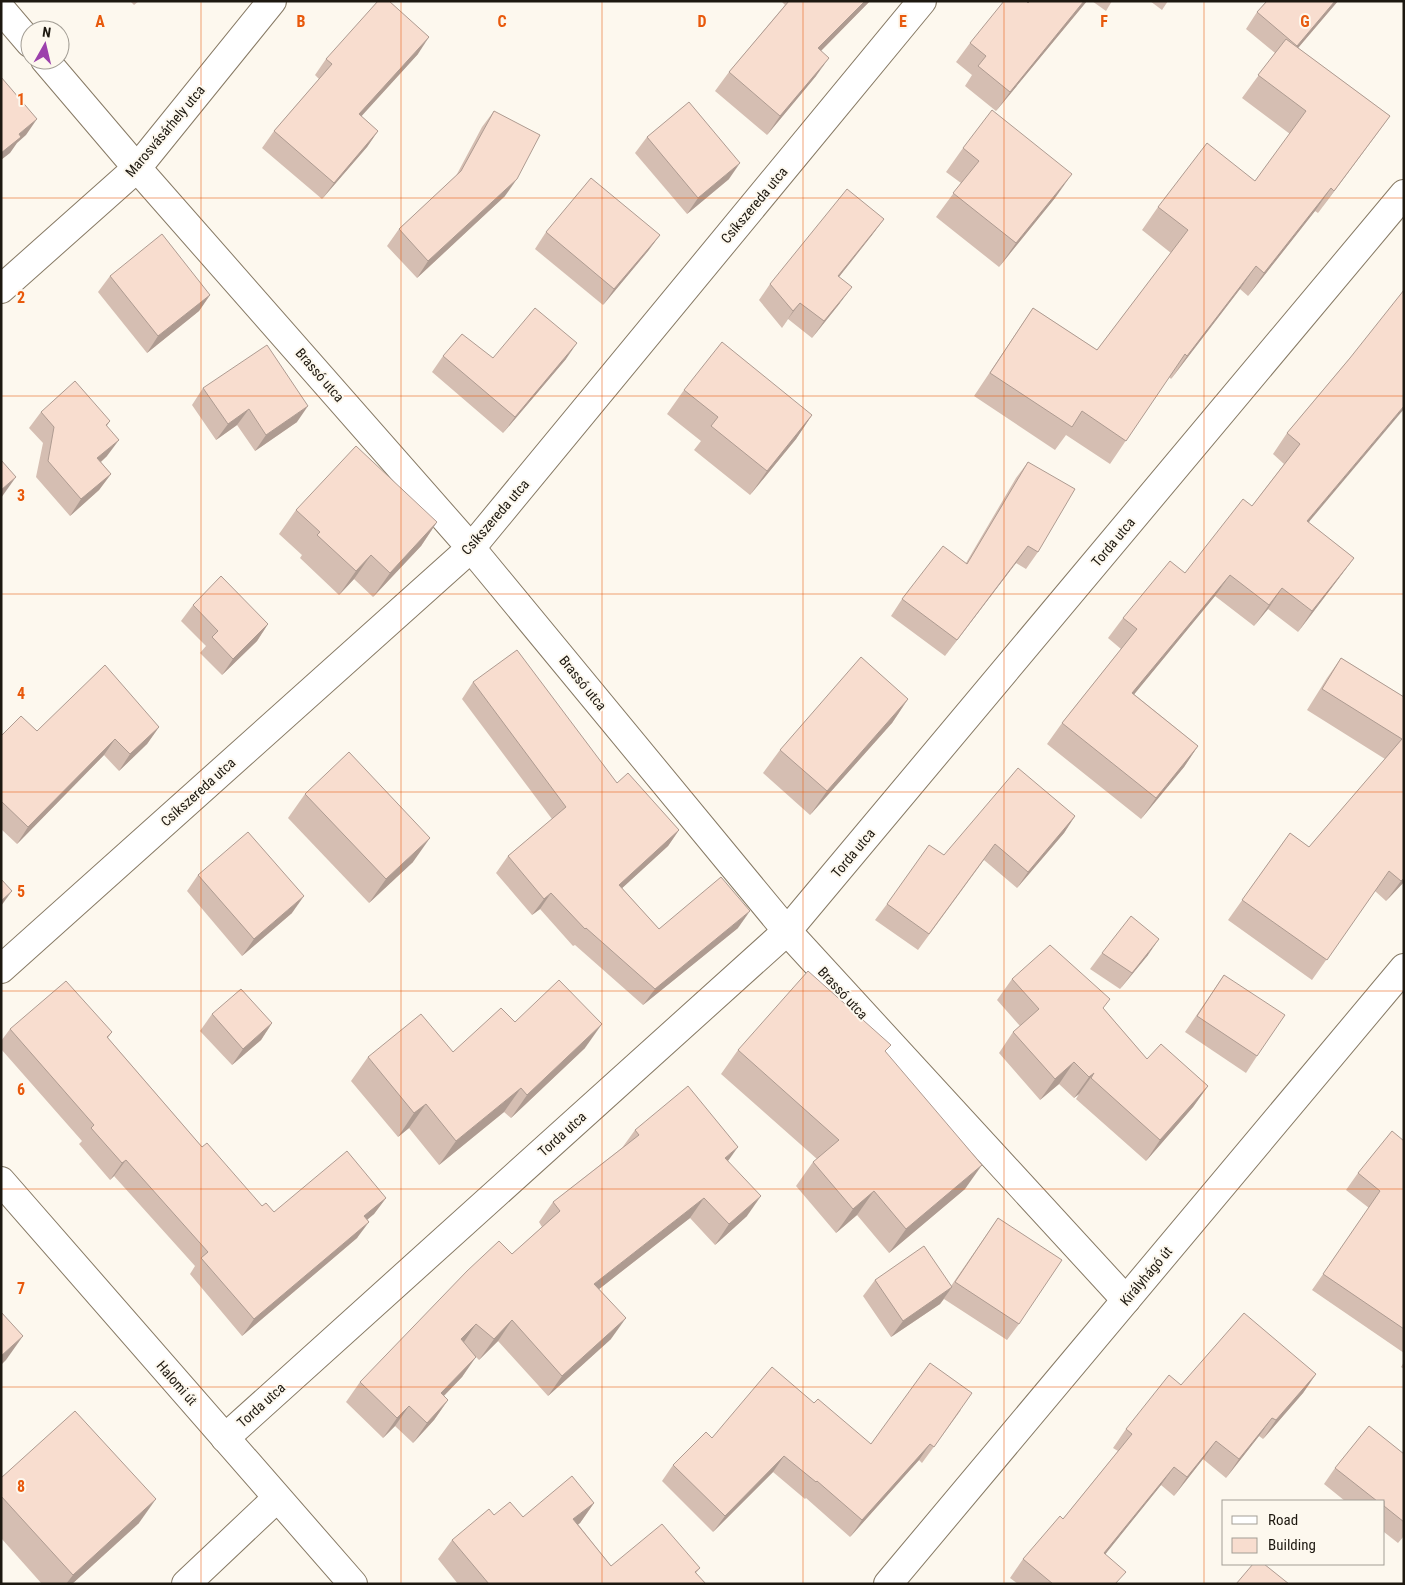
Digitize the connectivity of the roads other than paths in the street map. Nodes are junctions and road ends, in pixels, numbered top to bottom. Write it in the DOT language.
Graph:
graph roads {
  1 [pos="272,1"];
  2 [pos="922,1"];
  3 [pos="1,9"];
  4 [pos="20,31"];
  5 [pos="54,70"];
  6 [pos="137,168"];
  7 [pos="1404,194"];
  8 [pos="1,290"];
  9 [pos="471,548"];
  10 [pos="787,931"];
  11 [pos="1404,968"];
  12 [pos="1,969"];
  13 [pos="1,1181"];
  14 [pos="1126,1300"];
  15 [pos="225,1438"];
  16 [pos="277,1498"];
  17 [pos="186,1584"];
  18 [pos="353,1584"];
  19 [pos="888,1584"];
  1 -- 6 [label="street, Marosvásárhely utca"];
  2 -- 9 [label="street, Csíkszereda utca"];
  3 -- 4 [label="street"];
  5 -- 6 [label="street, Brassó utca"];
  6 -- 8 [label="street, Marosvásárhely utca"];
  6 -- 9 [label="street, Brassó utca"];
  7 -- 10 [label="street, Torda utca"];
  9 -- 10 [label="street, Brassó utca"];
  9 -- 12 [label="street, Csíkszereda utca"];
  10 -- 14 [label="street, Brassó utca"];
  10 -- 15 [label="street, Torda utca"];
  11 -- 14 [label="street, Királyhágó út"];
  13 -- 15 [label="street, Halomi út"];
  14 -- 19 [label="street, Királyhágó út"];
  15 -- 16 [label="street, Halomi út"];
  16 -- 17 [label="street"];
  16 -- 18 [label="street, Halomi út"];
}
